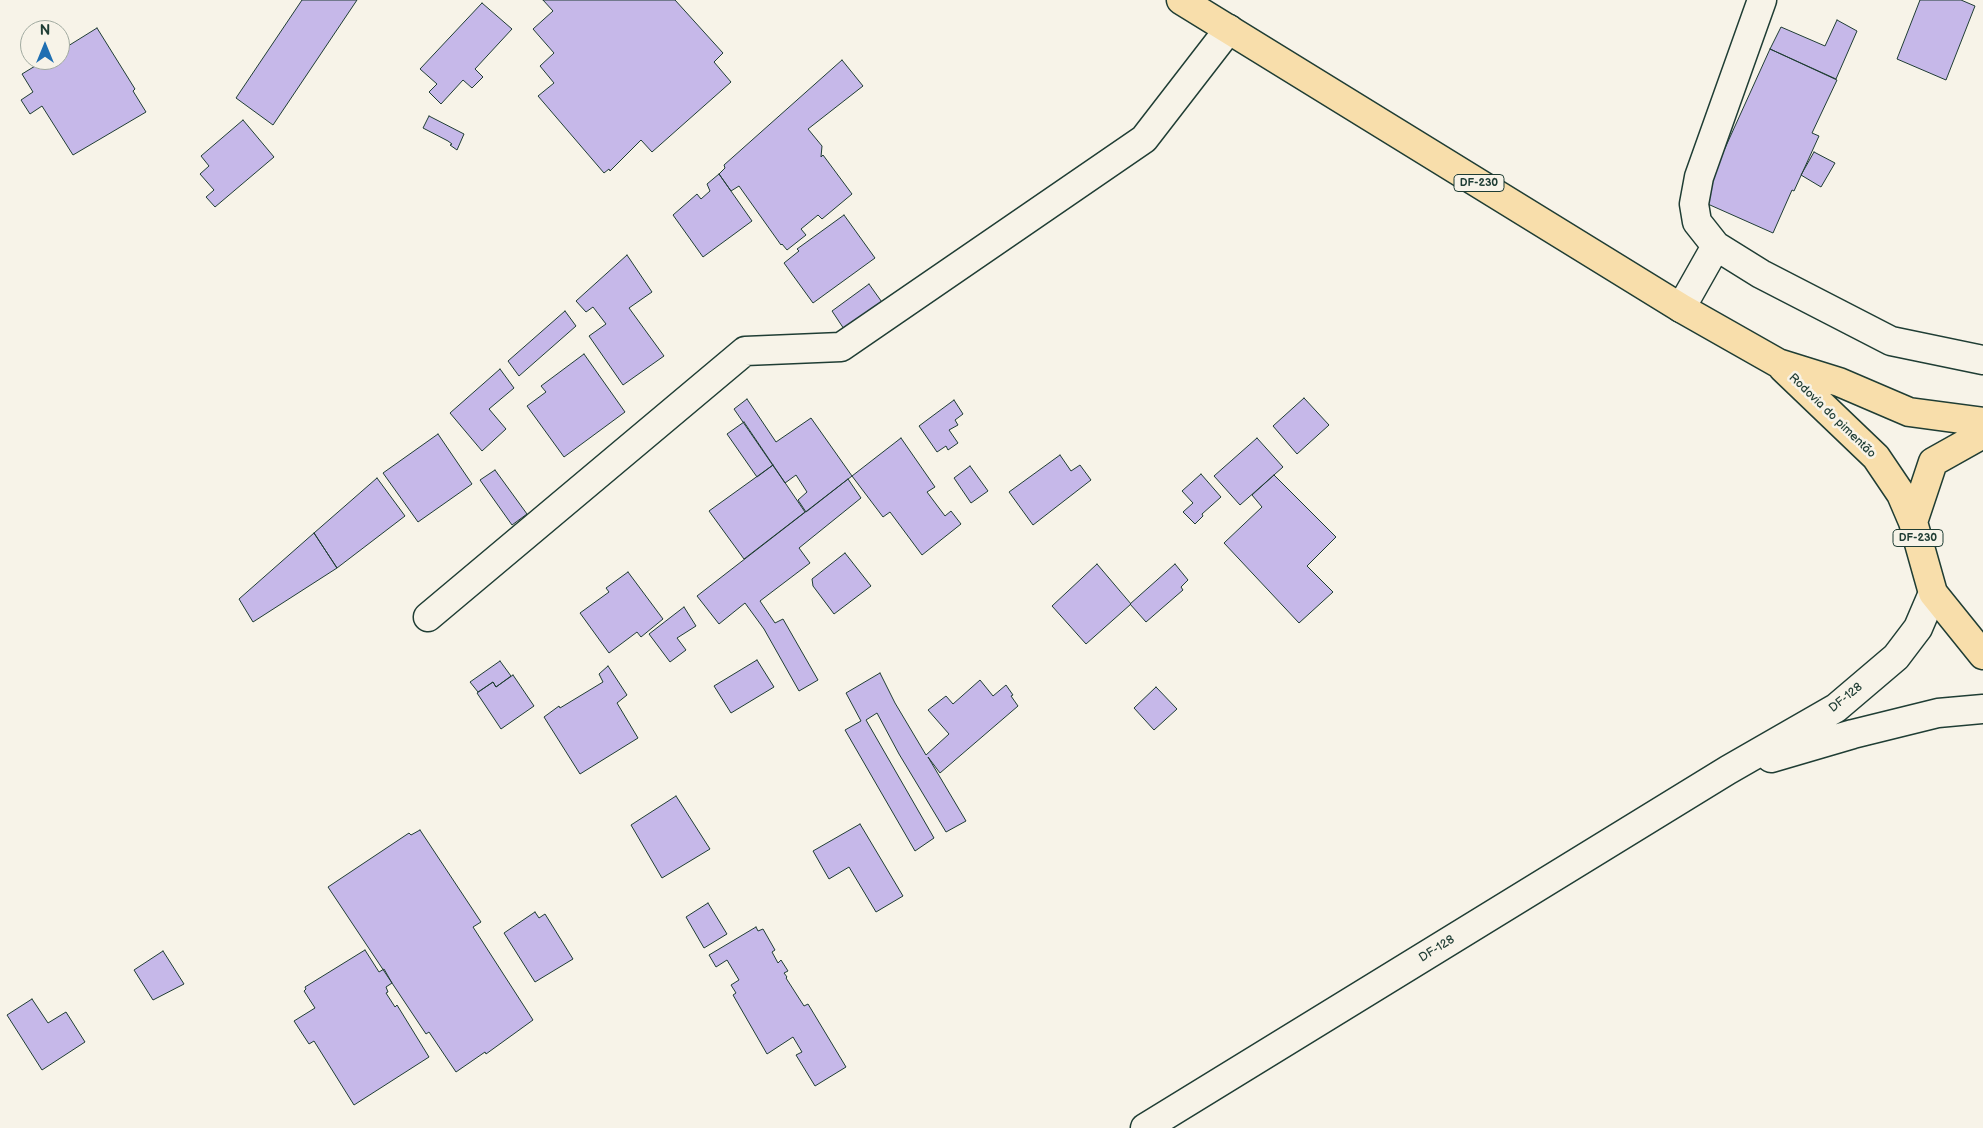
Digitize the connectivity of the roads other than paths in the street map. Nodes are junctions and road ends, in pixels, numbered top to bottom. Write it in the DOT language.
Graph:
graph roads {
  1 [pos="1181,0"];
  2 [pos="1762,0"];
  3 [pos="1229,29"];
  4 [pos="1716,246"];
  5 [pos="1682,308"];
  6 [pos="1983,360"];
  7 [pos="1778,363"];
  8 [pos="1983,422"];
  9 [pos="1983,434"];
  10 [pos="1913,522"];
  11 [pos="1933,593"];
  12 [pos="428,617"];
  13 [pos="1983,655"];
  14 [pos="1983,709"];
  15 [pos="1728,770"];
  16 [pos="1145,1128"];
  1 -- 3 [label="main road, DF-230 / DF-230"];
  2 -- 4 [label="street"];
  3 -- 5 [label="main road, DF-230 / DF-230"];
  3 -- 12 [label="street"];
  4 -- 5 [label="street"];
  4 -- 6 [label="street"];
  5 -- 7 [label="main road, DF-230 / DF-230"];
  7 -- 8 [label="main road, DF-230 / DF-230"];
  7 -- 10 [label="main road, Rodovia do pimentão / DF-230"];
  9 -- 10 [label="main road, DF-230"];
  10 -- 11 [label="main road, DF-230"];
  11 -- 13 [label="main road, DF-230"];
  11 -- 15 [label="street, DF-128 / DF-128"];
  14 -- 15 [label="street, DF-128 / DF-128"];
  15 -- 16 [label="street, DF-128 / DF-128"];
}
